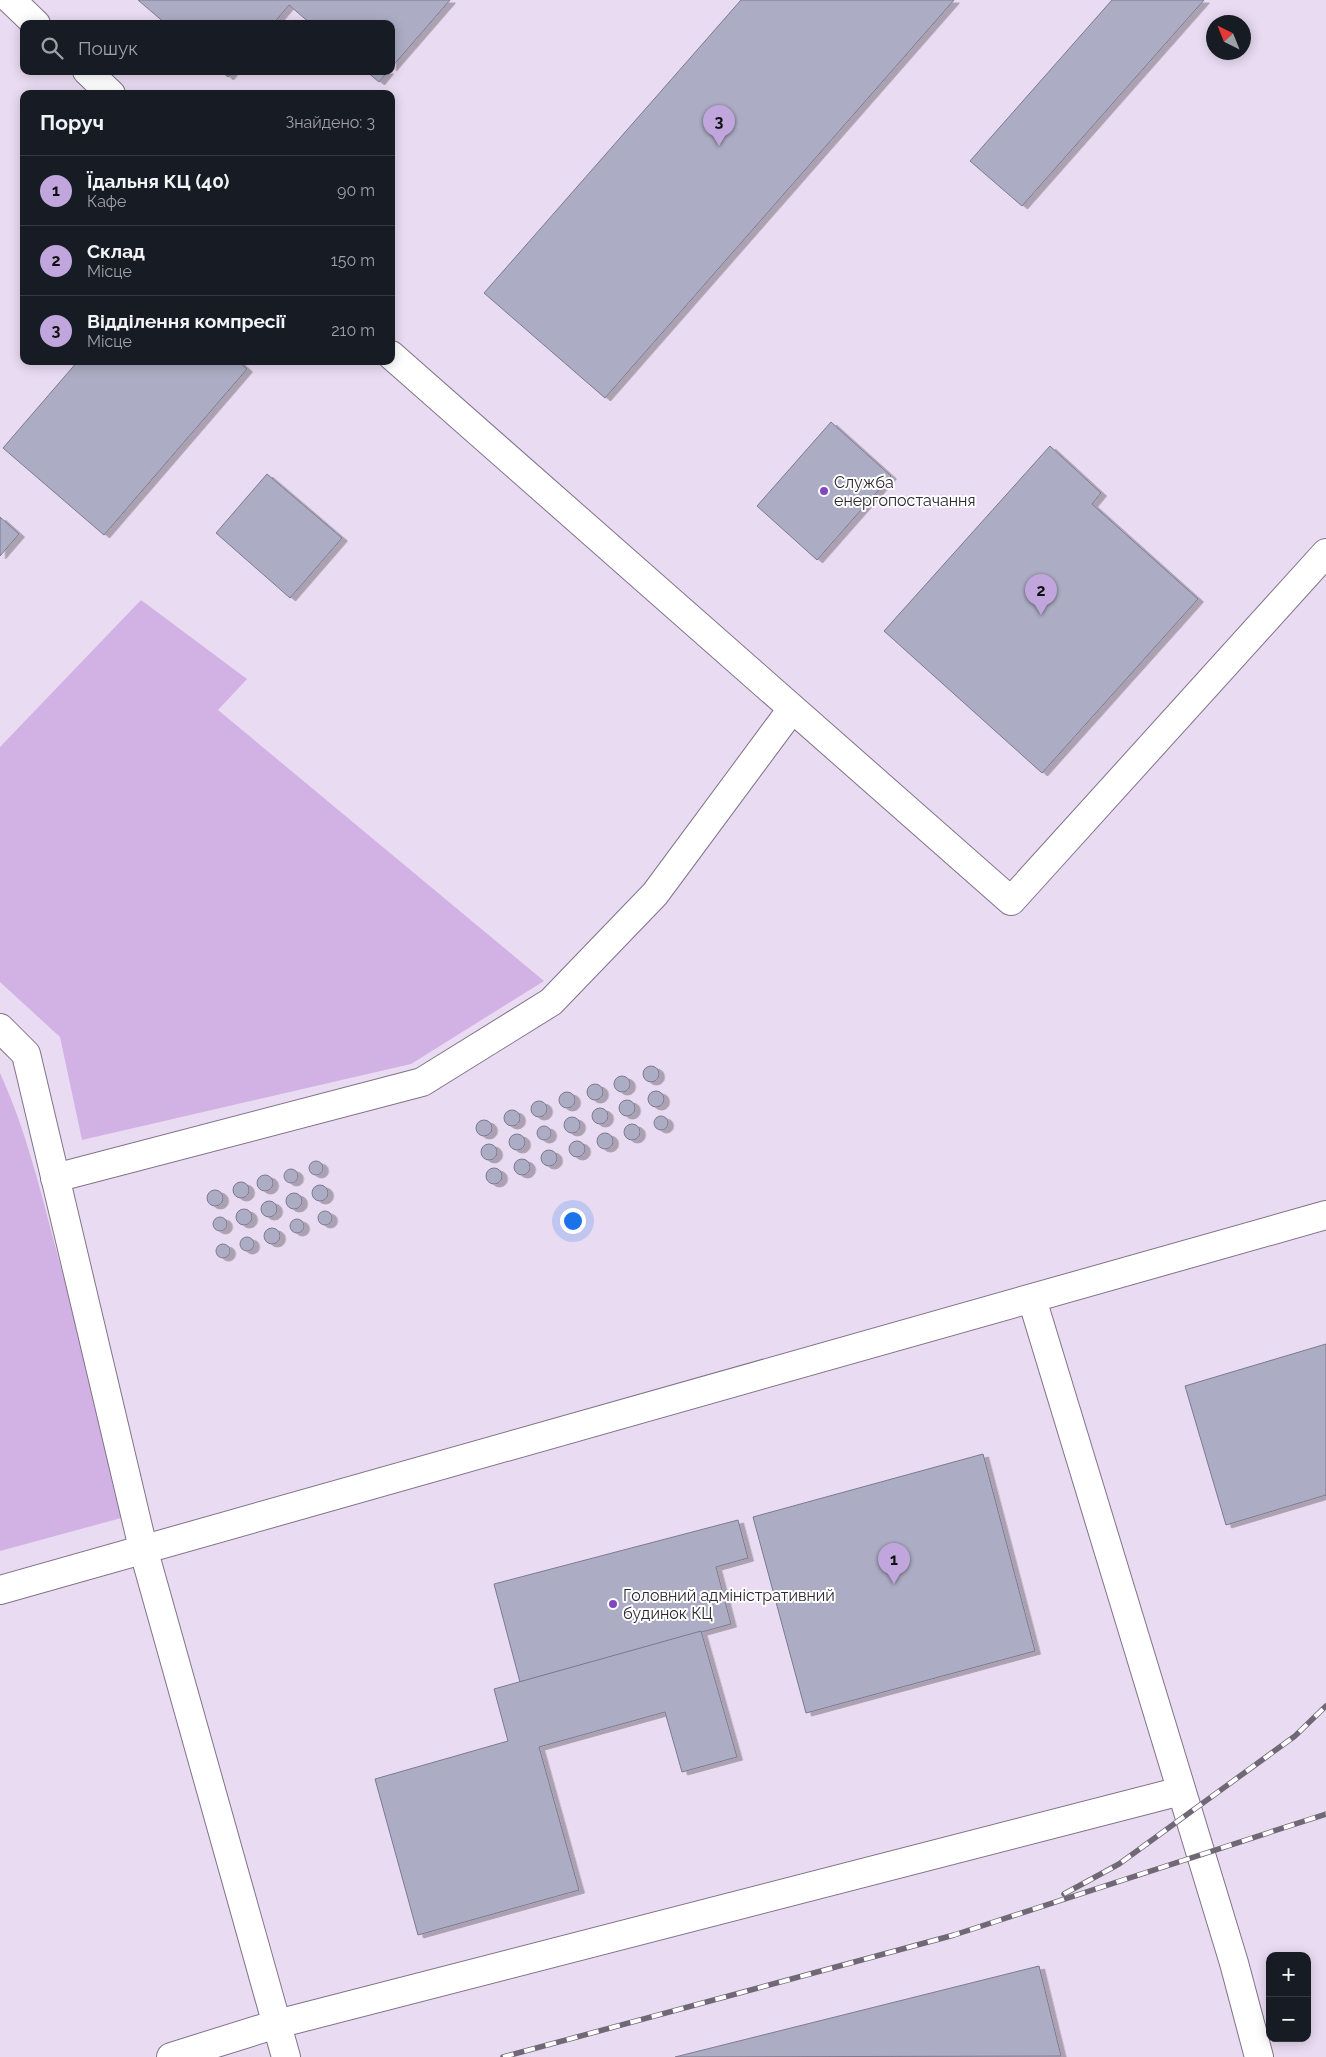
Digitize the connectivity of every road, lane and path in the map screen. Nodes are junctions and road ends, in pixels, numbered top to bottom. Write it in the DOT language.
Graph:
graph roads {
  1 [pos="11,0"];
  2 [pos="32,20"];
  3 [pos="91,75"];
  4 [pos="107,90"];
  5 [pos="395,359"];
  6 [pos="1326,553"];
  7 [pos="792,709"];
  8 [pos="0,1028"];
  9 [pos="55,1178"];
  10 [pos="1326,1215"];
  11 [pos="1032,1299"];
  12 [pos="143,1548"];
  13 [pos="0,1590"];
  14 [pos="1181,1791"];
  15 [pos="277,2024"];
  16 [pos="171,2057"];
  17 [pos="286,2057"];
  18 [pos="1259,2057"];
  1 -- 2 [label="street"];
  3 -- 4 [label="street"];
  5 -- 7 [label="street"];
  6 -- 7 [label="street"];
  7 -- 9 [label="street"];
  8 -- 9 [label="street"];
  9 -- 12 [label="street"];
  10 -- 11 [label="street"];
  11 -- 12 [label="street"];
  11 -- 14 [label="street"];
  12 -- 13 [label="street"];
  12 -- 15 [label="street"];
  14 -- 15 [label="street"];
  14 -- 18 [label="street"];
  15 -- 16 [label="street"];
  15 -- 17 [label="street"];
}
